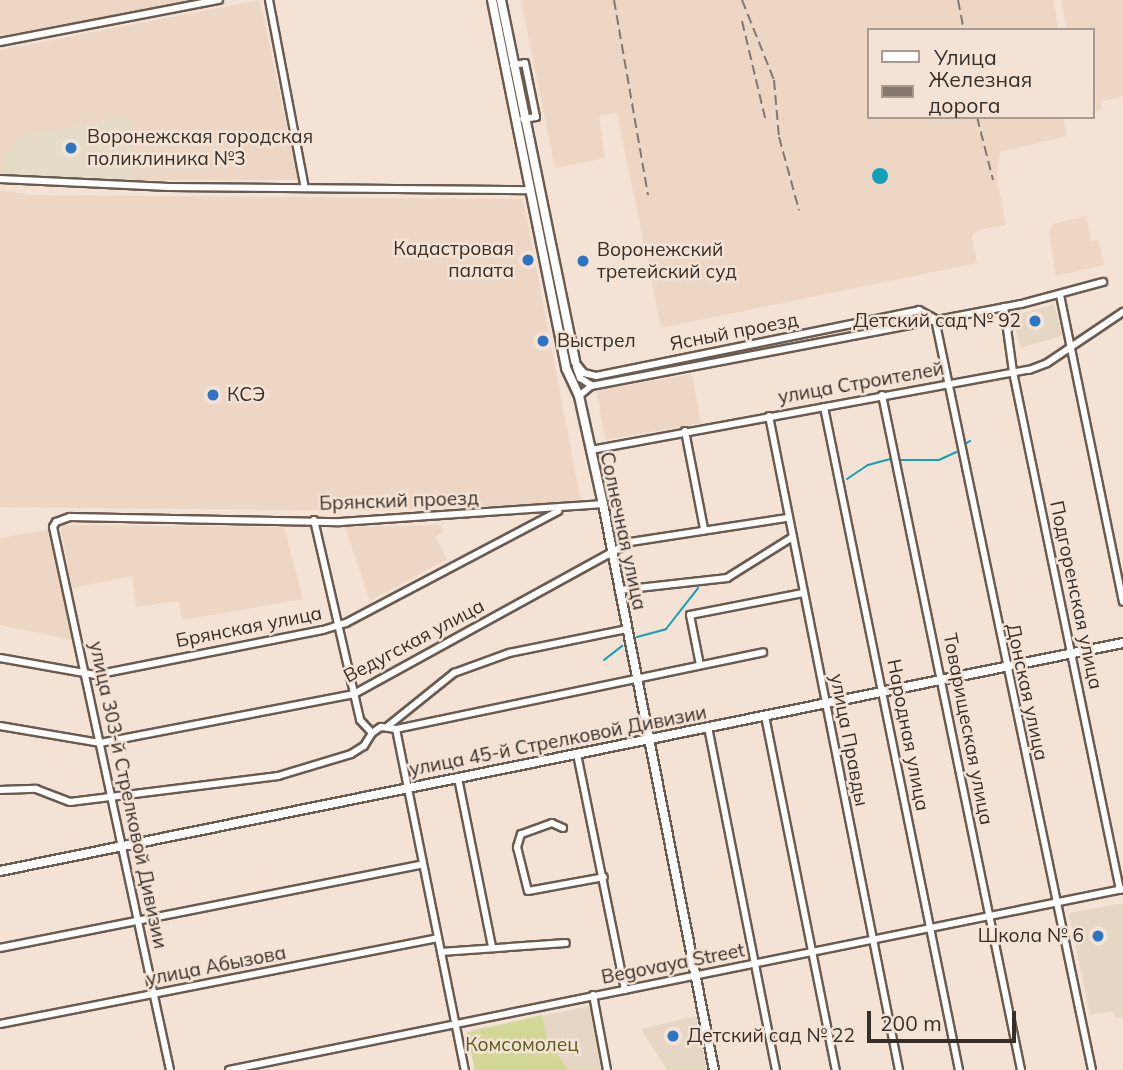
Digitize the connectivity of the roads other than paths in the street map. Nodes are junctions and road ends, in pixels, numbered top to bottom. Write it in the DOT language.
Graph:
graph roads {
  1 [pos="219,0"];
  2 [pos="269,0"];
  3 [pos="492,0"];
  4 [pos="500,0"];
  5 [pos="0,42"];
  6 [pos="513,65"];
  7 [pos="523,119"];
  8 [pos="0,179"];
  9 [pos="305,188"];
  10 [pos="534,189"];
  11 [pos="1103,282"];
  12 [pos="1060,295"];
  13 [pos="1004,307"];
  14 [pos="1123,312"];
  15 [pos="893,316"];
  16 [pos="935,319"];
  17 [pos="880,330"];
  18 [pos="1070,347"];
  19 [pos="575,362"];
  20 [pos="1013,372"];
  21 [pos="948,383"];
  22 [pos="595,385"];
  23 [pos="579,396"];
  24 [pos="882,396"];
  25 [pos="824,407"];
  26 [pos="769,416"];
  27 [pos="685,432"];
  28 [pos="591,450"];
  29 [pos="603,505"];
  30 [pos="563,509"];
  31 [pos="786,518"];
  32 [pos="314,520"];
  33 [pos="53,527"];
  34 [pos="704,529"];
  35 [pos="791,538"];
  36 [pos="612,552"];
  37 [pos="620,590"];
  38 [pos="803,593"];
  39 [pos="1123,602"];
  40 [pos="338,626"];
  41 [pos="627,629"];
  42 [pos="1123,643"];
  43 [pos="763,652"];
  44 [pos="1073,653"];
  45 [pos="0,658"];
  46 [pos="700,665"];
  47 [pos="1006,667"];
  48 [pos="85,675"];
  49 [pos="637,678"];
  50 [pos="942,680"];
  51 [pos="883,692"];
  52 [pos="354,694"];
  53 [pos="825,704"];
  54 [pos="765,716"];
  55 [pos="0,726"];
  56 [pos="388,726"];
  57 [pos="708,727"];
  58 [pos="396,729"];
  59 [pos="372,733"];
  60 [pos="648,739"];
  61 [pos="100,743"];
  62 [pos="577,754"];
  63 [pos="458,778"];
  64 [pos="407,788"];
  65 [pos="0,790"];
  66 [pos="110,796"];
  67 [pos="563,828"];
  68 [pos="122,846"];
  69 [pos="423,864"];
  70 [pos="0,870"];
  71 [pos="604,877"];
  72 [pos="1121,889"];
  73 [pos="1059,902"];
  74 [pos="989,917"];
  75 [pos="139,920"];
  76 [pos="930,928"];
  77 [pos="438,938"];
  78 [pos="872,940"];
  79 [pos="566,943"];
  80 [pos="492,947"];
  81 [pos="0,948"];
  82 [pos="441,952"];
  83 [pos="811,952"];
  84 [pos="754,964"];
  85 [pos="695,976"];
  86 [pos="625,990"];
  87 [pos="154,994"];
  88 [pos="593,995"];
  89 [pos="0,1024"];
  90 [pos="456,1024"];
  91 [pos="170,1070"];
  92 [pos="229,1070"];
  93 [pos="465,1070"];
  94 [pos="607,1070"];
  95 [pos="715,1070"];
  96 [pos="776,1070"];
  97 [pos="836,1070"];
  98 [pos="899,1070"];
  99 [pos="960,1070"];
  100 [pos="1021,1070"];
  101 [pos="1092,1070"];
  1 -- 5 [label="street"];
  2 -- 9 [label="street"];
  3 -- 10 [label="main road, Солнечная улица"];
  4 -- 6 [label="main road, Солнечная улица"];
  6 -- 7 [label="main road, Солнечная улица"];
  6 -- 7 [label="street"];
  7 -- 10 [label="main road, Солнечная улица"];
  8 -- 9 [label="street"];
  9 -- 10 [label="street"];
  10 -- 19 [label="main road, Солнечная улица"];
  10 -- 23 [label="main road, Солнечная улица"];
  11 -- 12 [label="street, Ясный проезд"];
  12 -- 13 [label="street, Ясный проезд"];
  12 -- 18 [label="street"];
  13 -- 16 [label="street, Ясный проезд"];
  13 -- 20 [label="street, Подгоренская улица"];
  14 -- 18 [label="street, улица Строителей"];
  15 -- 16 [label="street, Ясный проезд"];
  15 -- 17 [label="street"];
  15 -- 19 [label="street, Ясный проезд"];
  16 -- 17 [label="street, Ясный проезд"];
  16 -- 21 [label="street, Донская улица"];
  17 -- 22 [label="street, Ясный проезд"];
  18 -- 20 [label="street, улица Строителей"];
  18 -- 39 [label="street"];
  19 -- 22 [label="street"];
  20 -- 21 [label="street, улица Строителей"];
  20 -- 44 [label="street, Подгоренская улица"];
  21 -- 24 [label="street, улица Строителей"];
  21 -- 47 [label="street, Донская улица"];
  22 -- 23 [label="street, Ясный проезд"];
  23 -- 28 [label="main road, Солнечная улица"];
  24 -- 25 [label="street, улица Строителей"];
  24 -- 50 [label="street, Товарищеская улица"];
  25 -- 26 [label="street, улица Строителей"];
  25 -- 51 [label="street, Народная улица"];
  26 -- 27 [label="street, улица Строителей"];
  26 -- 31 [label="street, улица Правды"];
  27 -- 28 [label="street, улица Строителей"];
  27 -- 34 [label="street"];
  28 -- 29 [label="main road, Солнечная улица"];
  29 -- 30 [label="street, Брянский проезд"];
  29 -- 36 [label="main road, Солнечная улица"];
  30 -- 32 [label="street, Брянский проезд"];
  30 -- 40 [label="street, Брянская улица"];
  31 -- 34 [label="street, Ведугская улица"];
  31 -- 35 [label="street, улица Правды"];
  32 -- 33 [label="street, Брянский проезд"];
  32 -- 40 [label="street"];
  33 -- 48 [label="street, улица 303-й Стрелковой Дивизии"];
  34 -- 36 [label="street, Ведугская улица"];
  35 -- 37 [label="street"];
  35 -- 38 [label="street, улица Правды"];
  36 -- 37 [label="main road, Солнечная улица"];
  36 -- 52 [label="street, Ведугская улица"];
  37 -- 41 [label="main road, Солнечная улица"];
  38 -- 46 [label="street"];
  38 -- 53 [label="street, улица Правды"];
  40 -- 48 [label="street, Брянская улица"];
  40 -- 52 [label="street"];
  41 -- 49 [label="main road, Солнечная улица"];
  41 -- 56 [label="street"];
  42 -- 44 [label="main road, улица 45-й Стрелковой Дивизии"];
  43 -- 46 [label="street"];
  44 -- 47 [label="main road, улица 45-й Стрелковой Дивизии"];
  44 -- 72 [label="street, Подгоренская улица"];
  45 -- 48 [label="street, Брянская улица"];
  46 -- 49 [label="street"];
  47 -- 50 [label="main road, улица 45-й Стрелковой Дивизии"];
  47 -- 73 [label="street, Донская улица"];
  48 -- 61 [label="street, улица 303-й Стрелковой Дивизии"];
  49 -- 58 [label="street"];
  49 -- 60 [label="main road, Солнечная улица"];
  50 -- 51 [label="main road, улица 45-й Стрелковой Дивизии"];
  50 -- 74 [label="street, Товарищеская улица"];
  51 -- 53 [label="main road, улица 45-й Стрелковой Дивизии"];
  51 -- 76 [label="street, Народная улица"];
  52 -- 59 [label="street"];
  52 -- 61 [label="street, Ведугская улица"];
  53 -- 54 [label="main road, улица 45-й Стрелковой Дивизии"];
  53 -- 78 [label="street, улица Правды"];
  54 -- 57 [label="main road, улица 45-й Стрелковой Дивизии"];
  54 -- 83 [label="street"];
  55 -- 61 [label="street, Ведугская улица"];
  56 -- 58 [label="street"];
  56 -- 59 [label="street"];
  57 -- 60 [label="main road, улица 45-й Стрелковой Дивизии"];
  57 -- 84 [label="street"];
  58 -- 64 [label="street"];
  59 -- 66 [label="street"];
  60 -- 62 [label="main road, улица 45-й Стрелковой Дивизии"];
  60 -- 85 [label="main road, Солнечная улица"];
  61 -- 66 [label="street, улица 303-й Стрелковой Дивизии"];
  62 -- 63 [label="main road, улица 45-й Стрелковой Дивизии"];
  62 -- 71 [label="street"];
  63 -- 64 [label="main road, улица 45-й Стрелковой Дивизии"];
  63 -- 80 [label="street"];
  64 -- 68 [label="main road, улица 45-й Стрелковой Дивизии"];
  64 -- 69 [label="street"];
  65 -- 66 [label="street"];
  66 -- 68 [label="street, улица 303-й Стрелковой Дивизии"];
  67 -- 71 [label="street"];
  68 -- 70 [label="main road, улица 45-й Стрелковой Дивизии"];
  68 -- 75 [label="street, улица 303-й Стрелковой Дивизии"];
  69 -- 75 [label="street"];
  69 -- 77 [label="street"];
  71 -- 86 [label="street"];
  72 -- 73 [label="street, Begovaya Street"];
  73 -- 74 [label="street, Begovaya Street"];
  73 -- 101 [label="street, Донская улица"];
  74 -- 76 [label="street, Begovaya Street"];
  74 -- 100 [label="street, Товарищеская улица"];
  75 -- 81 [label="street"];
  75 -- 87 [label="street, улица 303-й Стрелковой Дивизии"];
  76 -- 78 [label="street, Begovaya Street"];
  76 -- 99 [label="street, Народная улица"];
  77 -- 82 [label="street"];
  77 -- 87 [label="street, улица Абызова"];
  78 -- 83 [label="street, Begovaya Street"];
  78 -- 98 [label="street, улица Правды"];
  79 -- 80 [label="street"];
  80 -- 82 [label="street"];
  82 -- 90 [label="street"];
  83 -- 84 [label="street, Begovaya Street"];
  83 -- 97 [label="street"];
  84 -- 85 [label="street, Begovaya Street"];
  84 -- 96 [label="street"];
  85 -- 86 [label="street, Begovaya Street"];
  85 -- 95 [label="main road, Солнечная улица"];
  86 -- 88 [label="street, Begovaya Street"];
  87 -- 89 [label="street, улица Абызова"];
  87 -- 91 [label="street, улица 303-й Стрелковой Дивизии"];
  88 -- 90 [label="street, Begovaya Street"];
  88 -- 94 [label="street"];
  90 -- 92 [label="street, Begovaya Street"];
  90 -- 93 [label="street"];
}
